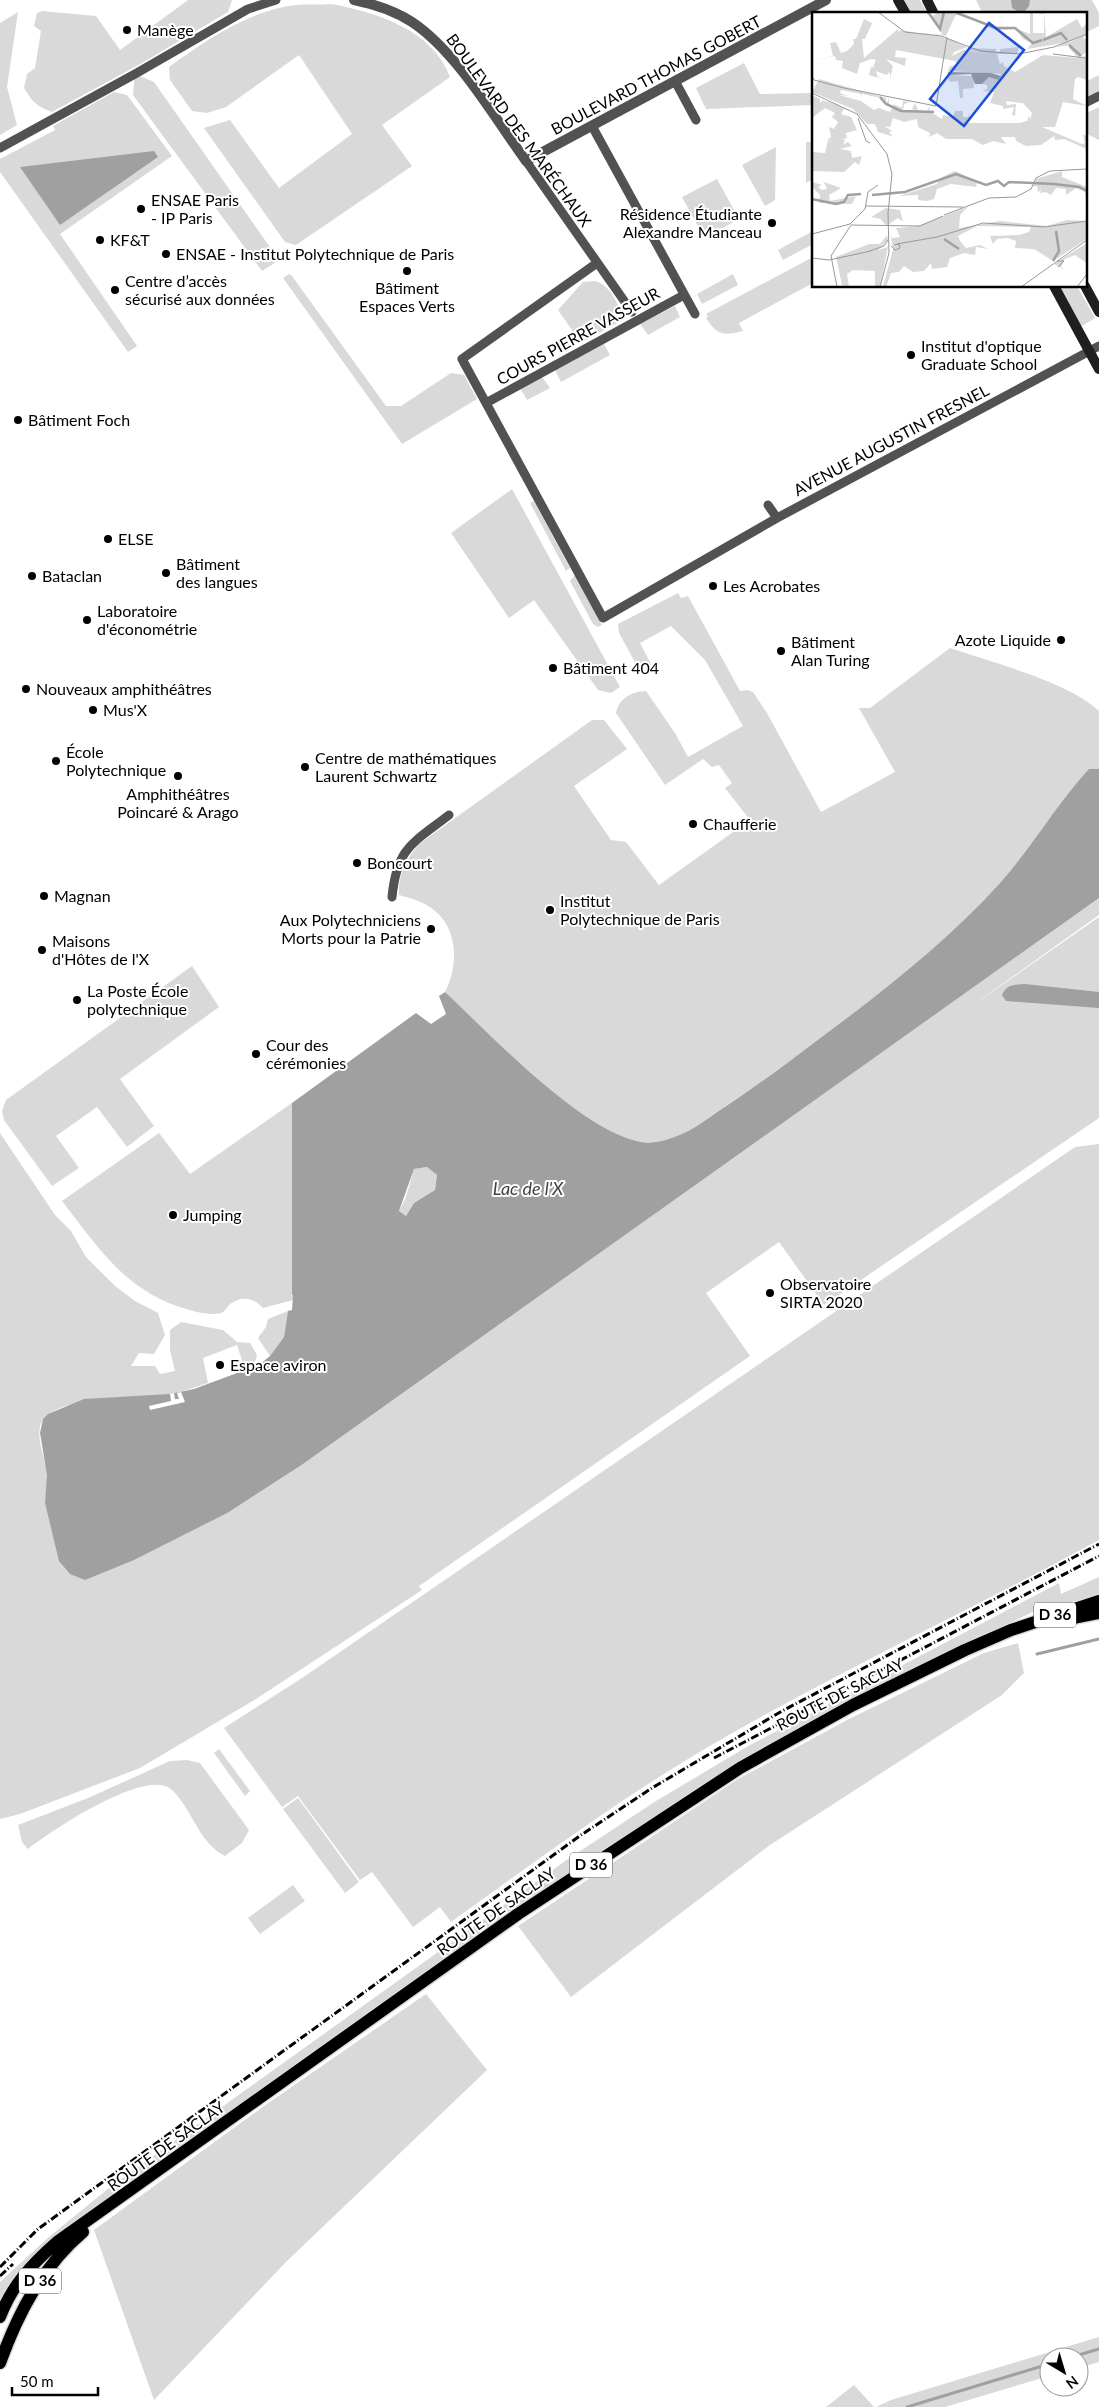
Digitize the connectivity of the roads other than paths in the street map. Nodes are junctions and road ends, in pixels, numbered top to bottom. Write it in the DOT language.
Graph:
graph roads {
  1 [pos="276,0"];
  2 [pos="354,0"];
  3 [pos="826,0"];
  4 [pos="898,0"];
  5 [pos="927,0"];
  6 [pos="905,12"];
  7 [pos="933,12"];
  8 [pos="675,82"];
  9 [pos="1099,96"];
  10 [pos="1086,102"];
  11 [pos="696,120"];
  12 [pos="592,126"];
  13 [pos="0,148"];
  14 [pos="526,162"];
  15 [pos="597,263"];
  16 [pos="1055,288"];
  17 [pos="1085,288"];
  18 [pos="684,295"];
  19 [pos="632,312"];
  20 [pos="1099,312"];
  21 [pos="695,314"];
  22 [pos="1099,346"];
  23 [pos="1089,352"];
  24 [pos="1099,369"];
  25 [pos="486,403"];
  26 [pos="768,505"];
  27 [pos="777,518"];
  28 [pos="449,814"];
  29 [pos="392,897"];
  30 [pos="1099,1600"];
  31 [pos="1099,1613"];
  32 [pos="1011,1630"];
  33 [pos="102,2212"];
  34 [pos="0,2317"];
  35 [pos="0,2363"];
  1 -- 13 [label="street"];
  2 -- 14 [label="street, BOULEVARD DES MARÉCHAUX"];
  3 -- 8 [label="street, BOULEVARD THOMAS GOBERT"];
  4 -- 6 [label="main road"];
  5 -- 7 [label="main road"];
  8 -- 11 [label="street"];
  8 -- 12 [label="street, BOULEVARD THOMAS GOBERT"];
  9 -- 10 [label="street"];
  12 -- 14 [label="street, BOULEVARD THOMAS GOBERT"];
  12 -- 18 [label="street"];
  14 -- 15 [label="street, BOULEVARD DES MARÉCHAUX"];
  15 -- 19 [label="street, BOULEVARD DES MARÉCHAUX"];
  15 -- 25 [label="street"];
  16 -- 23 [label="main road"];
  17 -- 20 [label="main road"];
  18 -- 21 [label="street"];
  18 -- 25 [label="street, COURS PIERRE VASSEUR"];
  22 -- 23 [label="street, AVENUE AUGUSTIN FRESNEL"];
  23 -- 24 [label="main road"];
  23 -- 27 [label="street, AVENUE AUGUSTIN FRESNEL"];
  25 -- 27 [label="street, AVENUE AUGUSTIN FRESNEL"];
  26 -- 27 [label="street"];
  28 -- 29 [label="street"];
  30 -- 32 [label="main road, ROUTE DE SACLAY / D 36"];
  31 -- 32 [label="main road, ROUTE DE SACLAY / D 36"];
  32 -- 33 [label="main road, ROUTE DE SACLAY / D 36"];
  33 -- 34 [label="main road, ROUTE DE SACLAY / D 36"];
  33 -- 35 [label="main road, ROUTE DE SACLAY / D 36"];
}
